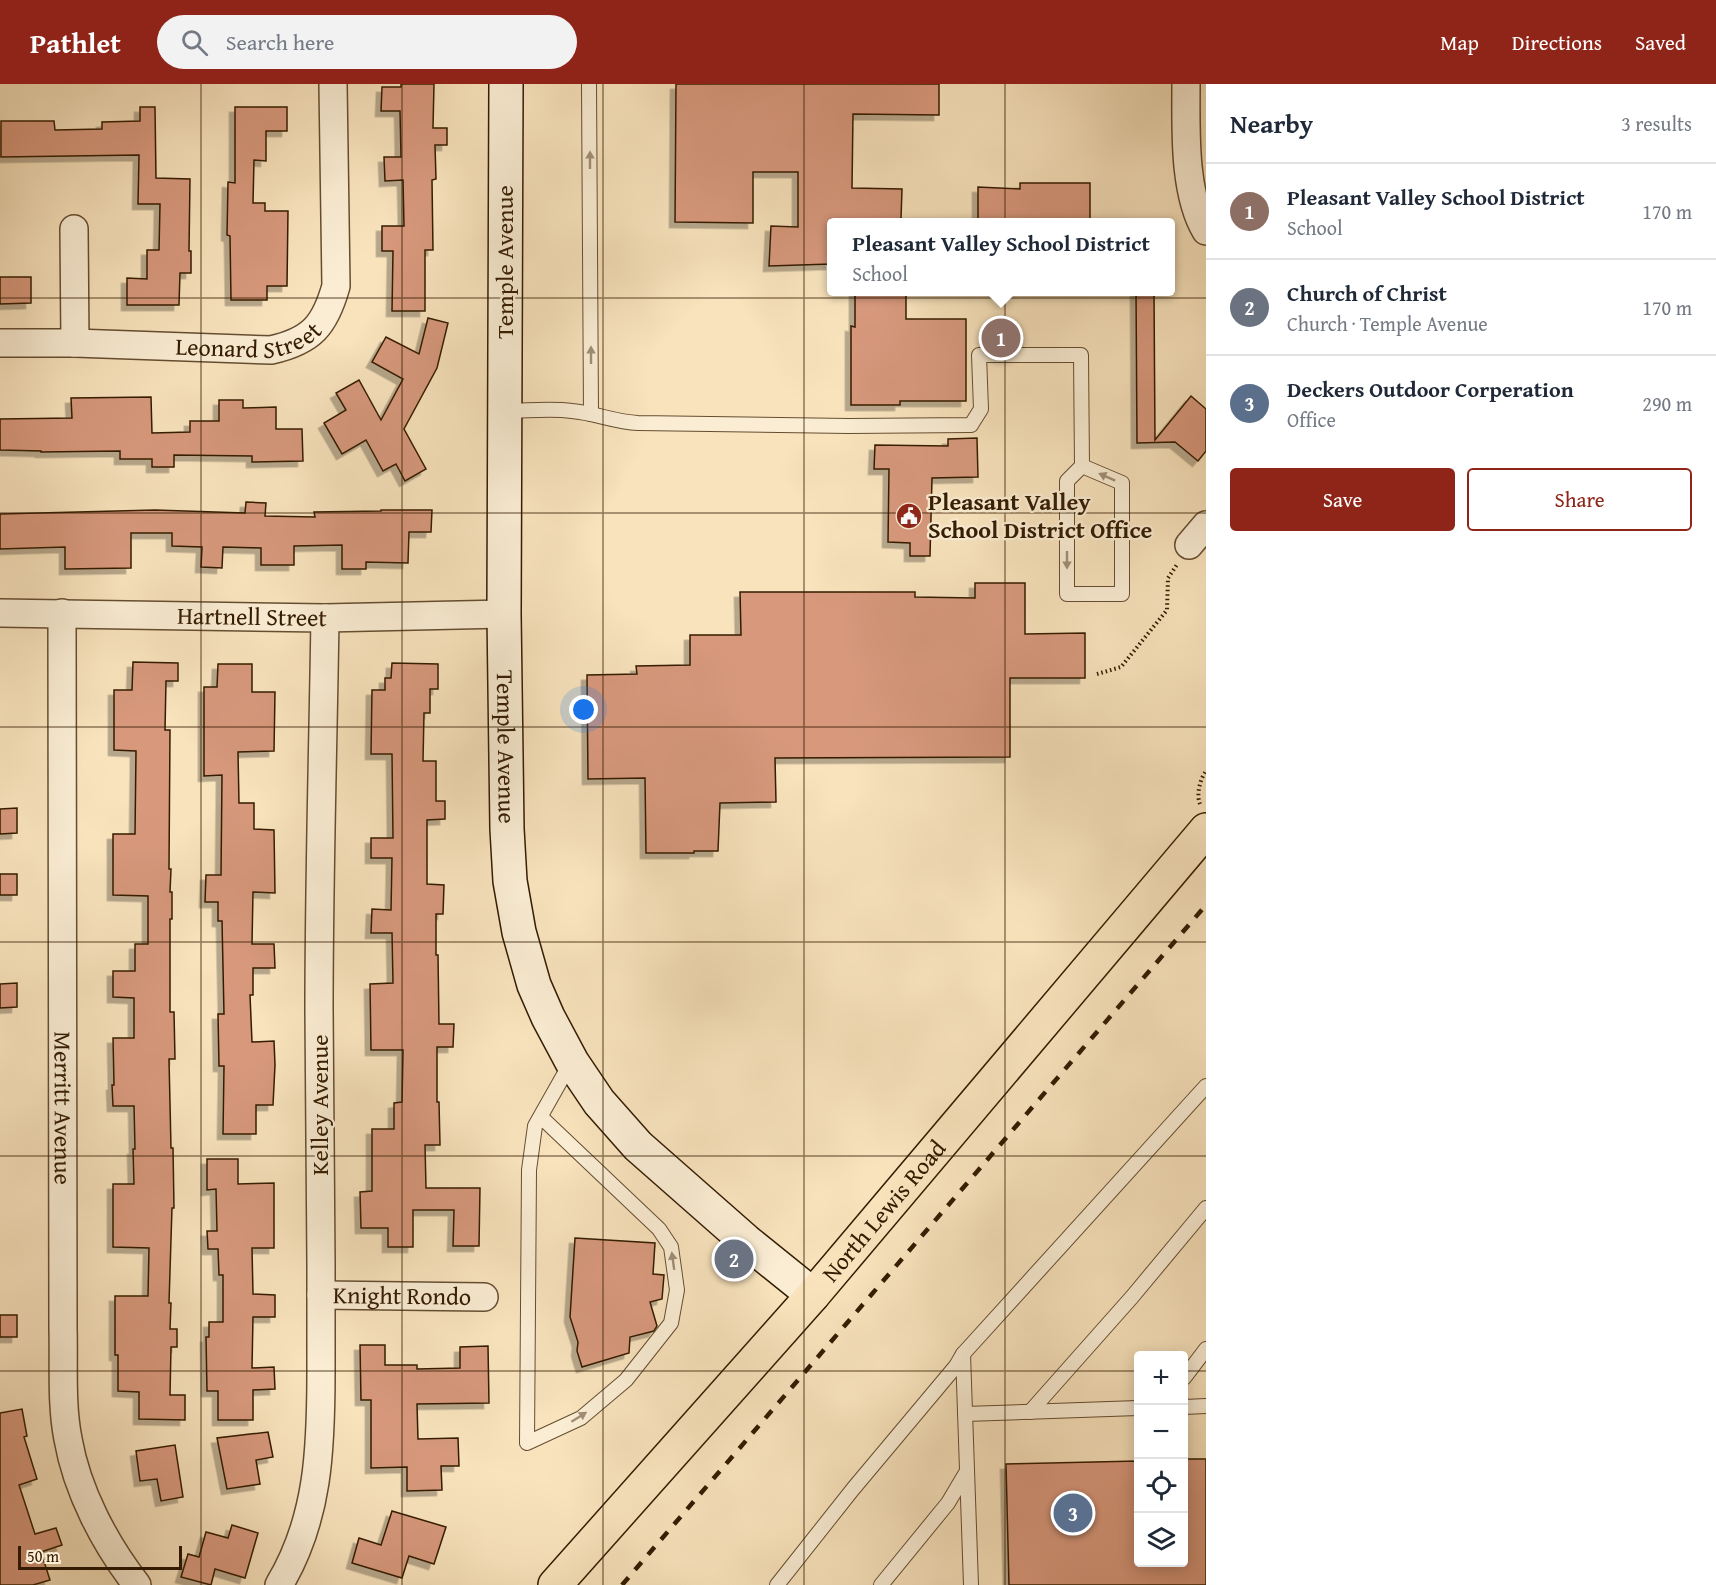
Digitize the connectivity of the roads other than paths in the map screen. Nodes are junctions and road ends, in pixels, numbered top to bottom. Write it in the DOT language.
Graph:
graph roads {
  1 [pos="333,84"];
  2 [pos="506,84"];
  3 [pos="589,84"];
  4 [pos="1186,84"];
  5 [pos="74,229"];
  6 [pos="1206,231"];
  7 [pos="0,343"];
  8 [pos="75,343"];
  9 [pos="505,411"];
  10 [pos="591,414"];
  11 [pos="1082,466"];
  12 [pos="62,613"];
  13 [pos="0,614"];
  14 [pos="504,614"];
  15 [pos="325,618"];
  16 [pos="1204,820"];
  17 [pos="572,1062"];
  18 [pos="1206,1086"];
  19 [pos="541,1117"];
  20 [pos="1206,1208"];
  21 [pos="321,1294"];
  22 [pos="813,1295"];
  23 [pos="484,1297"];
  24 [pos="1206,1349"];
  25 [pos="963,1354"];
  26 [pos="1188,1373"];
  27 [pos="1206,1406"];
  28 [pos="1188,1407"];
  29 [pos="1134,1408"];
  30 [pos="1030,1412"];
  31 [pos="966,1414"];
  32 [pos="967,1471"];
  33 [pos="137,1585"];
  34 [pos="279,1585"];
  35 [pos="555,1585"];
  36 [pos="777,1585"];
  37 [pos="881,1585"];
  38 [pos="971,1585"];
  1 -- 8 [label="street, Leonard Street"];
  2 -- 9 [label="main road, Temple Avenue"];
  10 -- 3 [label="lane, one-way"];
  4 -- 6 [label="street"];
  5 -- 8 [label="street"];
  7 -- 8 [label="street, Leonard Street"];
  9 -- 10 [label="lane"];
  9 -- 14 [label="main road, Temple Avenue"];
  10 -- 11 [label="lane"];
  11 -- 11 [label="lane, one-way"];
  12 -- 13 [label="street, Hartnell Street"];
  12 -- 15 [label="street, Hartnell Street"];
  12 -- 33 [label="street, Merritt Avenue"];
  14 -- 15 [label="street, Hartnell Street"];
  14 -- 17 [label="main road, Temple Avenue"];
  15 -- 21 [label="street, Kelley Avenue"];
  16 -- 22 [label="main road, North Lewis Road"];
  17 -- 19 [label="lane"];
  17 -- 22 [label="main road, Temple Avenue"];
  18 -- 25 [label="lane"];
  19 -- 19 [label="lane, one-way"];
  20 -- 30 [label="lane"];
  21 -- 23 [label="street, Knight Rondo"];
  21 -- 34 [label="street, Kelley Avenue"];
  22 -- 35 [label="main road, North Lewis Road"];
  24 -- 26 [label="lane"];
  25 -- 31 [label="lane"];
  25 -- 36 [label="lane"];
  27 -- 28 [label="lane"];
  29 -- 30 [label="lane"];
  30 -- 31 [label="lane"];
  31 -- 32 [label="lane"];
  32 -- 37 [label="lane"];
  32 -- 38 [label="lane"];
}
